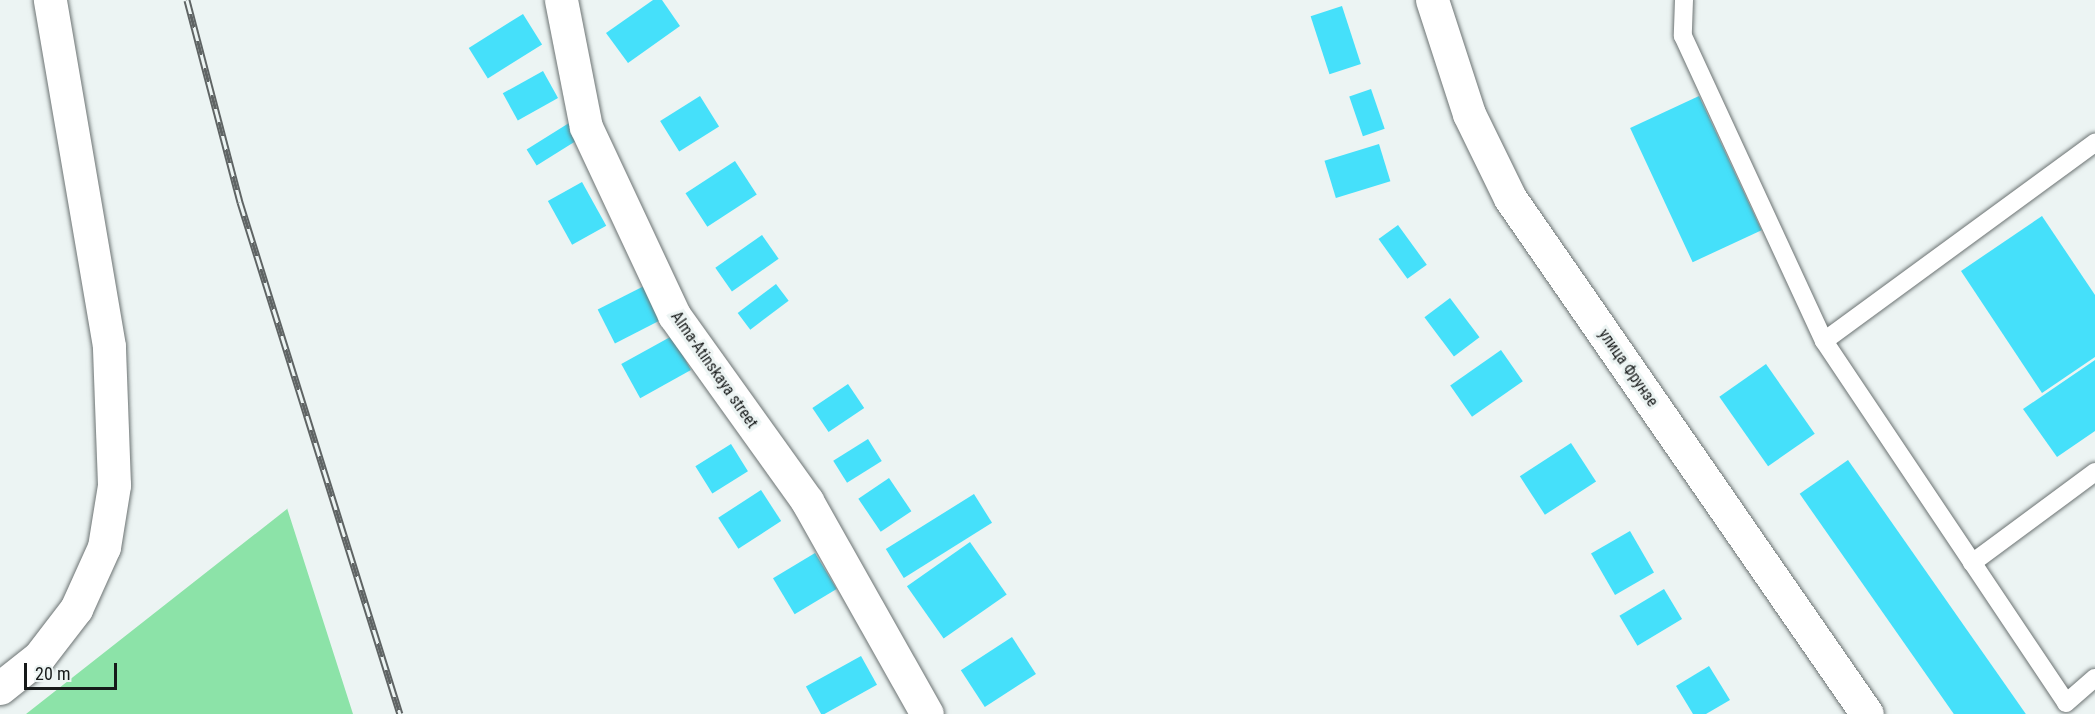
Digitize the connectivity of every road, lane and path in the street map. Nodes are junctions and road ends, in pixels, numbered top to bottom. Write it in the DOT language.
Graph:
graph roads {
  1 [pos="50,0"];
  2 [pos="561,0"];
  3 [pos="1432,0"];
  4 [pos="1684,0"];
  5 [pos="2095,143"];
  6 [pos="1824,341"];
  7 [pos="2095,472"];
  8 [pos="1972,563"];
  9 [pos="2095,678"];
  10 [pos="0,688"];
  11 [pos="927,714"];
  12 [pos="1867,714"];
  1 -- 10 [label="street"];
  2 -- 11 [label="street, Alma-Atinskaya street"];
  3 -- 12 [label="street, улица Фрунзе"];
  4 -- 6 [label="lane"];
  5 -- 6 [label="lane"];
  6 -- 8 [label="lane"];
  7 -- 8 [label="lane"];
  8 -- 9 [label="lane"];
}
